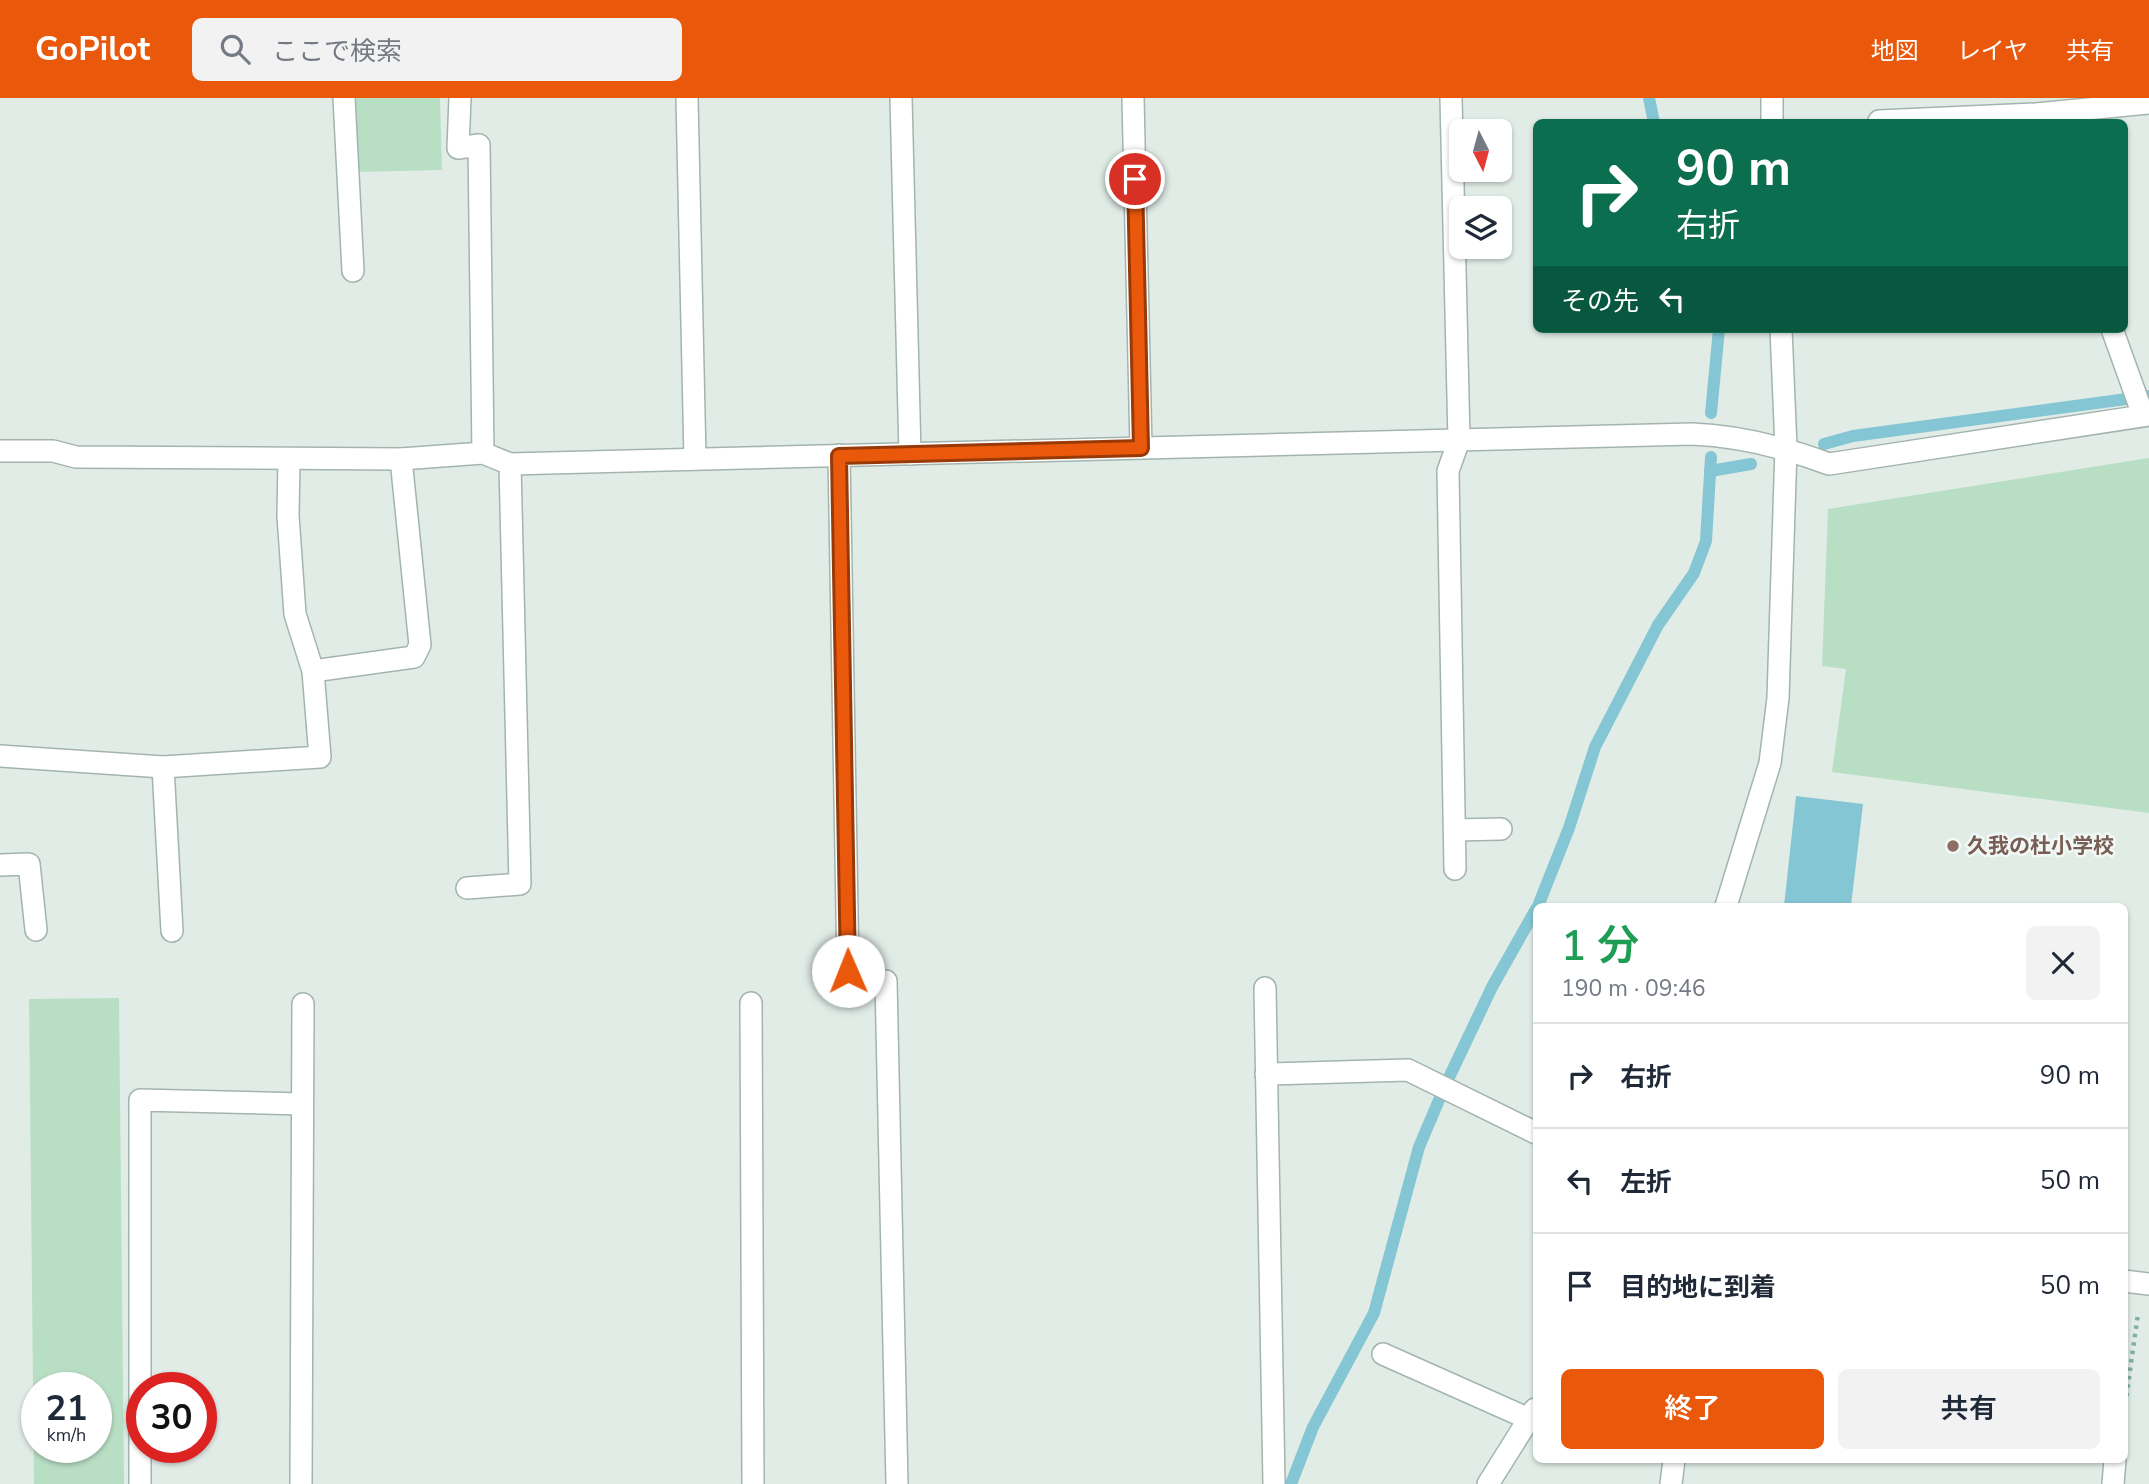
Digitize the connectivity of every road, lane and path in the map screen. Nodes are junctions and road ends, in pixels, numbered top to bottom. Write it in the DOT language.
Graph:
graph roads {
  1 [pos="344,98"];
  2 [pos="460,98"];
  3 [pos="687,98"];
  4 [pos="901,98"];
  5 [pos="1133,98"];
  6 [pos="1451,98"];
  7 [pos="1772,98"];
  8 [pos="2149,103"];
  9 [pos="2038,118"];
  10 [pos="1772,119"];
  11 [pos="1985,119"];
  12 [pos="353,271"];
  13 [pos="1781,333"];
  14 [pos="2113,333"];
  15 [pos="2144,413"];
  16 [pos="1459,440"];
  17 [pos="1141,448"];
  18 [pos="1786,448"];
  19 [pos="0,451"];
  20 [pos="483,453"];
  21 [pos="910,454"];
  22 [pos="839,456"];
  23 [pos="289,459"];
  24 [pos="401,459"];
  25 [pos="695,459"];
  26 [pos="510,464"];
  27 [pos="313,671"];
  28 [pos="0,756"];
  29 [pos="163,767"];
  30 [pos="1500,829"];
  31 [pos="1455,830"];
  32 [pos="0,865"];
  33 [pos="1455,869"];
  34 [pos="467,888"];
  35 [pos="1727,903"];
  36 [pos="36,930"];
  37 [pos="172,931"];
  38 [pos="848,971"];
  39 [pos="886,981"];
  40 [pos="1265,988"];
  41 [pos="751,1003"];
  42 [pos="303,1004"];
  43 [pos="1266,1074"];
  44 [pos="302,1104"];
  45 [pos="1533,1132"];
  46 [pos="2128,1281"];
  47 [pos="2149,1284"];
  48 [pos="2138,1314"];
  49 [pos="1383,1354"];
  50 [pos="2128,1385"];
  51 [pos="1533,1413"];
  52 [pos="1674,1463"];
  53 [pos="2115,1463"];
  54 [pos="140,1484"];
  55 [pos="300,1484"];
  56 [pos="753,1484"];
  57 [pos="897,1484"];
  58 [pos="1274,1484"];
  59 [pos="1488,1484"];
  60 [pos="1671,1484"];
  61 [pos="2113,1484"];
  1 -- 12 [label="street"];
  2 -- 20 [label="street"];
  3 -- 25 [label="street"];
  4 -- 21 [label="street"];
  5 -- 17 [label="street"];
  6 -- 16 [label="street"];
  7 -- 10 [label="street"];
  8 -- 9 [label="street"];
  9 -- 11 [label="street"];
  13 -- 18 [label="street"];
  14 -- 15 [label="street"];
  15 -- 18 [label="street"];
  16 -- 17 [label="street"];
  16 -- 18 [label="street"];
  16 -- 31 [label="street"];
  17 -- 21 [label="street"];
  18 -- 35 [label="street"];
  19 -- 23 [label="street"];
  20 -- 24 [label="street"];
  20 -- 26 [label="street"];
  21 -- 22 [label="street"];
  22 -- 25 [label="street"];
  22 -- 38 [label="street"];
  23 -- 24 [label="street"];
  23 -- 27 [label="street"];
  24 -- 27 [label="street"];
  25 -- 26 [label="street"];
  26 -- 34 [label="street"];
  27 -- 29 [label="street"];
  28 -- 29 [label="street"];
  29 -- 37 [label="street"];
  30 -- 31 [label="street"];
  31 -- 33 [label="street"];
  32 -- 36 [label="street"];
  39 -- 57 [label="street"];
  40 -- 43 [label="street"];
  41 -- 56 [label="street"];
  42 -- 44 [label="street"];
  43 -- 45 [label="street"];
  43 -- 58 [label="street"];
  44 -- 54 [label="street"];
  44 -- 55 [label="street"];
  46 -- 47 [label="street"];
  48 -- 50 [label="path"];
  49 -- 51 [label="street"];
  51 -- 59 [label="street"];
  52 -- 60 [label="street"];
  53 -- 61 [label="street"];
}
